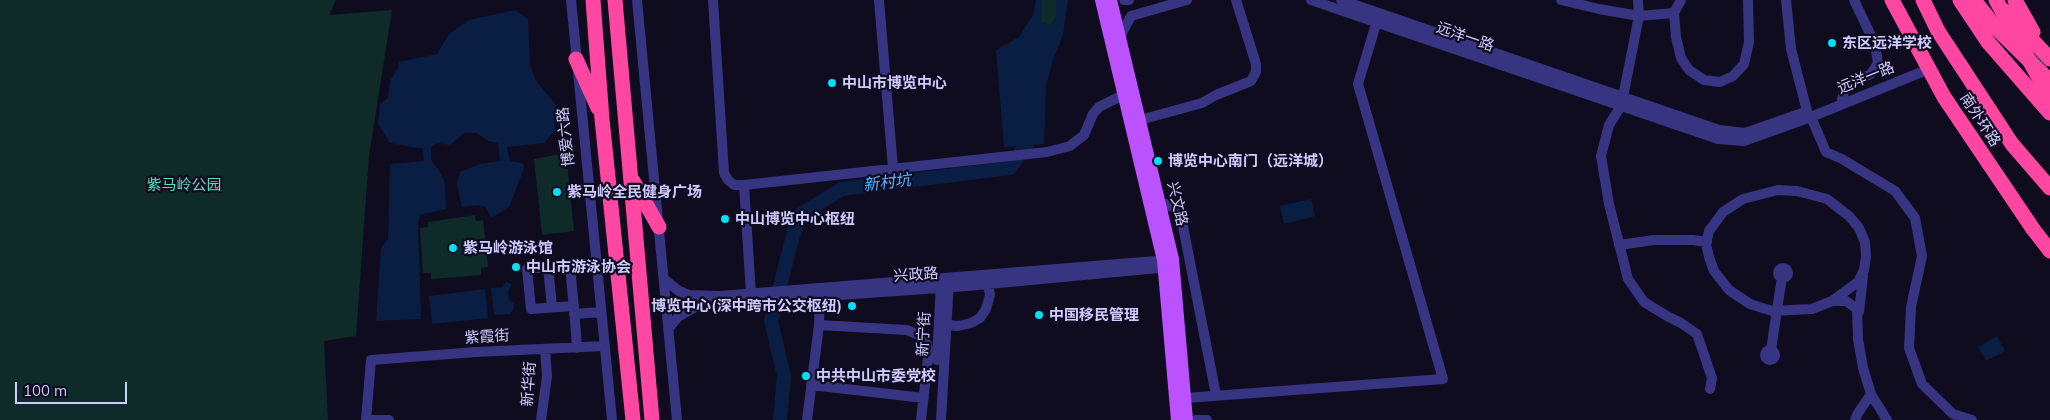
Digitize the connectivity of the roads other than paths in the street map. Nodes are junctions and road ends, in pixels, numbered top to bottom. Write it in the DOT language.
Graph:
graph roads {
  1 [pos="571,0"];
  2 [pos="593,0"];
  3 [pos="615,0"];
  4 [pos="641,0"];
  5 [pos="714,0"];
  6 [pos="879,0"];
  7 [pos="1101,0"];
  8 [pos="1111,0"];
  9 [pos="1124,0"];
  10 [pos="1128,0"];
  11 [pos="1187,0"];
  12 [pos="1236,0"];
  13 [pos="1311,0"];
  14 [pos="1340,0"];
  15 [pos="1561,0"];
  16 [pos="1638,0"];
  17 [pos="1681,0"];
  18 [pos="1748,0"];
  19 [pos="1786,0"];
  20 [pos="1854,0"];
  21 [pos="1892,0"];
  22 [pos="1923,0"];
  23 [pos="1960,0"];
  24 [pos="1974,0"];
  25 [pos="1996,0"];
  26 [pos="2015,0"];
  27 [pos="1600,5"];
  28 [pos="1674,13"];
  29 [pos="1639,16"];
  30 [pos="1378,18"];
  31 [pos="1120,37"];
  32 [pos="576,59"];
  33 [pos="2050,59"];
  34 [pos="1929,68"];
  35 [pos="2050,81"];
  36 [pos="1123,95"];
  37 [pos="2050,98"];
  38 [pos="1842,99"];
  39 [pos="1622,102"];
  40 [pos="2050,113"];
  41 [pos="1809,114"];
  42 [pos="602,119"];
  43 [pos="1140,120"];
  44 [pos="2012,144"];
  45 [pos="893,168"];
  46 [pos="630,175"];
  47 [pos="2050,183"];
  48 [pos="744,185"];
  49 [pos="2050,188"];
  50 [pos="1161,206"];
  51 [pos="659,227"];
  52 [pos="1707,242"];
  53 [pos="1619,245"];
  54 [pos="2050,251"];
  55 [pos="1168,263"];
  56 [pos="548,267"];
  57 [pos="1864,270"];
  58 [pos="1782,278"];
  59 [pos="664,279"];
  60 [pos="945,283"];
  61 [pos="988,284"];
  62 [pos="820,292"];
  63 [pos="750,297"];
  64 [pos="1832,301"];
  65 [pos="552,307"];
  66 [pos="574,310"];
  67 [pos="1777,311"];
  68 [pos="602,312"];
  69 [pos="1859,312"];
  70 [pos="819,325"];
  71 [pos="946,325"];
  72 [pos="668,330"];
  73 [pos="605,346"];
  74 [pos="577,348"];
  75 [pos="545,350"];
  76 [pos="1771,350"];
  77 [pos="811,385"];
  78 [pos="1710,389"];
  79 [pos="1871,394"];
  80 [pos="1216,395"];
  81 [pos="924,398"];
  82 [pos="1186,398"];
  83 [pos="366,420"];
  84 [pos="389,420"];
  85 [pos="540,420"];
  86 [pos="612,420"];
  87 [pos="633,420"];
  88 [pos="652,420"];
  89 [pos="677,420"];
  90 [pos="807,420"];
  91 [pos="922,420"];
  92 [pos="934,420"];
  93 [pos="941,420"];
  94 [pos="1177,420"];
  95 [pos="1187,420"];
  96 [pos="1196,420"];
  97 [pos="1206,420"];
  98 [pos="1855,420"];
  99 [pos="1887,420"];
  100 [pos="1972,420"];
  1 -- 32 [label="street, 博爱六路"];
  2 -- 42 [label="highway"];
  3 -- 46 [label="highway"];
  4 -- 51 [label="street"];
  5 -- 48 [label="street"];
  6 -- 45 [label="street"];
  7 -- 36 [label="main road, 兴文路"];
  8 -- 31 [label="main road, 兴文路"];
  9 -- 10 [label="street"];
  11 -- 31 [label="street"];
  12 -- 43 [label="street"];
  13 -- 30 [label="street, 远洋一路"];
  14 -- 30 [label="street, 远洋一路"];
  15 -- 27 [label="street"];
  16 -- 29 [label="street"];
  17 -- 28 [label="street"];
  18 -- 28 [label="street"];
  19 -- 41 [label="street"];
  20 -- 38 [label="street"];
  21 -- 34 [label="highway, 南外环路"];
  22 -- 44 [label="highway"];
  23 -- 40 [label="highway"];
  24 -- 35 [label="highway"];
  25 -- 33 [label="highway"];
  25 -- 37 [label="highway, bridge"];
  26 -- 33 [label="highway"];
  27 -- 29 [label="street"];
  28 -- 29 [label="street"];
  29 -- 39 [label="street"];
  30 -- 39 [label="street, 远洋一路"];
  30 -- 80 [label="street"];
  31 -- 43 [label="main road, 兴文路"];
  32 -- 42 [label="highway"];
  32 -- 68 [label="street, 博爱六路"];
  34 -- 38 [label="street, 远洋一路"];
  34 -- 41 [label="street, 远洋一路"];
  34 -- 54 [label="highway, 南外环路"];
  36 -- 45 [label="street"];
  36 -- 55 [label="main road, 兴文路"];
  38 -- 41 [label="street, 远洋一路"];
  39 -- 41 [label="street, 远洋一路"];
  39 -- 53 [label="street"];
  41 -- 100 [label="street"];
  42 -- 87 [label="highway"];
  43 -- 50 [label="main road, 兴文路"];
  44 -- 47 [label="highway, 南外环路"];
  44 -- 49 [label="highway"];
  45 -- 48 [label="street"];
  46 -- 51 [label="highway"];
  46 -- 88 [label="highway"];
  48 -- 63 [label="street"];
  50 -- 55 [label="main road, 兴文路"];
  50 -- 80 [label="street"];
  51 -- 59 [label="street"];
  52 -- 53 [label="street"];
  52 -- 57 [label="street"];
  52 -- 67 [label="street"];
  53 -- 78 [label="street"];
  55 -- 60 [label="street, 兴政路"];
  55 -- 61 [label="street, 兴政路"];
  55 -- 82 [label="main road, 兴文路"];
  55 -- 94 [label="main road, 兴文路"];
  56 -- 65 [label="street"];
  56 -- 65 [label="street"];
  56 -- 66 [label="street"];
  57 -- 64 [label="street"];
  57 -- 69 [label="street"];
  58 -- 67 [label="street"];
  59 -- 63 [label="street, 兴政路"];
  59 -- 72 [label="street"];
  60 -- 61 [label="street, 兴政路"];
  60 -- 62 [label="street, 兴政路"];
  60 -- 71 [label="street"];
  60 -- 92 [label="street, 新宁街"];
  61 -- 71 [label="street"];
  62 -- 63 [label="street, 兴政路"];
  62 -- 70 [label="street"];
  63 -- 72 [label="street, 兴政路"];
  64 -- 67 [label="street"];
  64 -- 69 [label="street"];
  65 -- 66 [label="street"];
  66 -- 68 [label="street"];
  66 -- 74 [label="street"];
  67 -- 76 [label="street"];
  68 -- 73 [label="street, 博爱六路"];
  69 -- 79 [label="street"];
  70 -- 77 [label="street"];
  70 -- 81 [label="street"];
  71 -- 93 [label="street"];
  72 -- 89 [label="street"];
  73 -- 74 [label="street, 紫霞街"];
  73 -- 86 [label="street, 博爱六路"];
  74 -- 75 [label="street, 紫霞街"];
  75 -- 83 [label="street, 紫霞街"];
  75 -- 85 [label="street, 新华街"];
  77 -- 81 [label="street"];
  77 -- 90 [label="street"];
  79 -- 98 [label="street"];
  79 -- 99 [label="street"];
  80 -- 82 [label="street"];
  81 -- 91 [label="street"];
  82 -- 95 [label="main road, 兴文路"];
  83 -- 84 [label="street"];
  96 -- 97 [label="street"];
}
